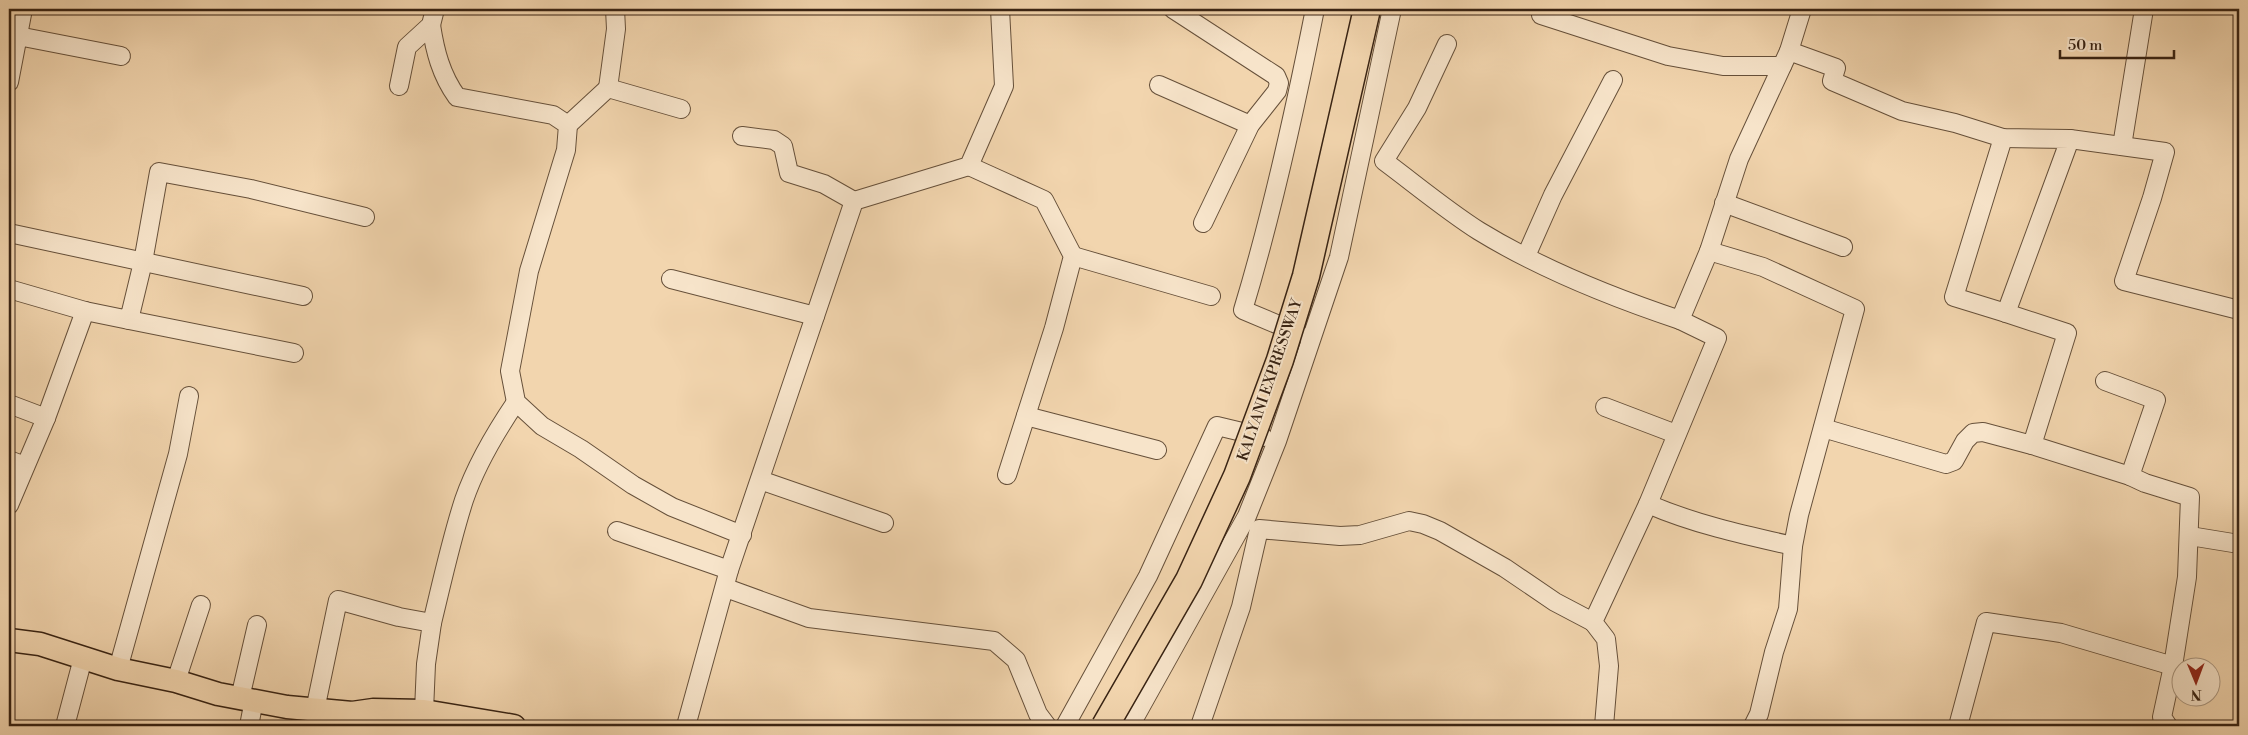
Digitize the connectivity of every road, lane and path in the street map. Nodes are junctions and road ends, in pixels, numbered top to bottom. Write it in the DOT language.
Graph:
graph roads {
  1 [pos="23,9"];
  2 [pos="615,9"];
  3 [pos="1000,9"];
  4 [pos="1173,9"];
  5 [pos="1315,9"];
  6 [pos="1367,9"];
  7 [pos="1392,9"];
  8 [pos="1802,9"];
  9 [pos="2144,9"];
  10 [pos="1541,15"];
  11 [pos="433,17"];
  12 [pos="1447,44"];
  13 [pos="14,46"];
  14 [pos="121,56"];
  15 [pos="1785,58"];
  16 [pos="1613,80"];
  17 [pos="9,82"];
  18 [pos="1159,85"];
  19 [pos="399,86"];
  20 [pos="608,88"];
  21 [pos="680,109"];
  22 [pos="568,125"];
  23 [pos="1250,125"];
  24 [pos="742,136"];
  25 [pos="2004,138"];
  26 [pos="2070,139"];
  27 [pos="2122,146"];
  28 [pos="969,166"];
  29 [pos="854,201"];
  30 [pos="1724,203"];
  31 [pos="365,217"];
  32 [pos="1203,223"];
  33 [pos="9,233"];
  34 [pos="1843,247"];
  35 [pos="1709,251"];
  36 [pos="1073,256"];
  37 [pos="1526,256"];
  38 [pos="143,262"];
  39 [pos="671,279"];
  40 [pos="9,289"];
  41 [pos="303,296"];
  42 [pos="1211,296"];
  43 [pos="2239,310"];
  44 [pos="84,311"];
  45 [pos="2006,313"];
  46 [pos="815,316"];
  47 [pos="128,320"];
  48 [pos="1680,320"];
  49 [pos="1313,338"];
  50 [pos="294,353"];
  51 [pos="2106,381"];
  52 [pos="189,396"];
  53 [pos="516,402"];
  54 [pos="9,404"];
  55 [pos="1605,407"];
  56 [pos="1026,416"];
  57 [pos="46,418"];
  58 [pos="1823,428"];
  59 [pos="1676,434"];
  60 [pos="1278,440"];
  61 [pos="2032,445"];
  62 [pos="1157,450"];
  63 [pos="9,460"];
  64 [pos="25,466"];
  65 [pos="1007,475"];
  66 [pos="2130,476"];
  67 [pos="760,480"];
  68 [pos="1648,504"];
  69 [pos="9,505"];
  70 [pos="884,522"];
  71 [pos="617,531"];
  72 [pos="742,535"];
  73 [pos="2190,536"];
  74 [pos="2239,544"];
  75 [pos="1793,546"];
  76 [pos="729,570"];
  77 [pos="726,588"];
  78 [pos="201,605"];
  79 [pos="1593,622"];
  80 [pos="432,623"];
  81 [pos="257,625"];
  82 [pos="9,640"];
  83 [pos="83,658"];
  84 [pos="2175,658"];
  85 [pos="2170,665"];
  86 [pos="118,669"];
  87 [pos="176,681"];
  88 [pos="2170,683"];
  89 [pos="247,699"];
  90 [pos="315,710"];
  91 [pos="424,710"];
  92 [pos="351,719"];
  93 [pos="65,726"];
  94 [pos="250,726"];
  95 [pos="514,726"];
  96 [pos="686,726"];
  97 [pos="1048,726"];
  98 [pos="1065,726"];
  99 [pos="1104,726"];
  100 [pos="1130,726"];
  101 [pos="1200,726"];
  102 [pos="1604,726"];
  103 [pos="1753,726"];
  104 [pos="1958,726"];
  105 [pos="2168,726"];
  1 -- 13 [label="street"];
  2 -- 20 [label="street"];
  3 -- 28 [label="street"];
  4 -- 23 [label="street"];
  5 -- 49 [label="street"];
  6 -- 99 [label="highway, KALYANI EXPRESSWAY, bridge"];
  7 -- 49 [label="street, KALYANI EXPRESSWAY"];
  8 -- 15 [label="street"];
  9 -- 27 [label="street"];
  10 -- 15 [label="street"];
  11 -- 19 [label="street"];
  11 -- 22 [label="street"];
  12 -- 37 [label="street"];
  13 -- 14 [label="street"];
  13 -- 17 [label="street"];
  15 -- 25 [label="street"];
  15 -- 30 [label="street"];
  16 -- 37 [label="street"];
  18 -- 23 [label="street"];
  20 -- 21 [label="street"];
  20 -- 22 [label="street"];
  22 -- 53 [label="street"];
  23 -- 32 [label="street"];
  24 -- 29 [label="street"];
  25 -- 26 [label="street"];
  25 -- 45 [label="street"];
  26 -- 27 [label="street"];
  26 -- 45 [label="street"];
  27 -- 43 [label="street"];
  28 -- 29 [label="street"];
  28 -- 36 [label="street"];
  29 -- 46 [label="street"];
  30 -- 34 [label="street"];
  30 -- 35 [label="street"];
  31 -- 38 [label="street"];
  33 -- 38 [label="street"];
  35 -- 48 [label="street"];
  35 -- 58 [label="street"];
  36 -- 42 [label="street"];
  36 -- 56 [label="street"];
  37 -- 48 [label="street"];
  38 -- 41 [label="street"];
  38 -- 47 [label="street"];
  39 -- 46 [label="street"];
  40 -- 44 [label="street"];
  44 -- 47 [label="street"];
  44 -- 57 [label="street"];
  45 -- 61 [label="street"];
  46 -- 67 [label="street"];
  47 -- 50 [label="street"];
  48 -- 59 [label="street"];
  49 -- 60 [label="street, KALYANI EXPRESSWAY"];
  51 -- 66 [label="street"];
  52 -- 86 [label="street"];
  53 -- 72 [label="street"];
  53 -- 80 [label="street"];
  54 -- 57 [label="street"];
  55 -- 59 [label="street"];
  56 -- 62 [label="street"];
  56 -- 65 [label="street"];
  57 -- 64 [label="street"];
  58 -- 61 [label="street"];
  58 -- 75 [label="street"];
  59 -- 68 [label="street"];
  60 -- 98 [label="street"];
  60 -- 100 [label="street, KALYANI EXPRESSWAY"];
  61 -- 66 [label="street"];
  63 -- 64 [label="street"];
  64 -- 69 [label="street"];
  66 -- 73 [label="street"];
  67 -- 70 [label="street"];
  67 -- 72 [label="street"];
  68 -- 75 [label="street"];
  68 -- 79 [label="street"];
  71 -- 76 [label="street"];
  72 -- 76 [label="street"];
  73 -- 74 [label="street"];
  73 -- 84 [label="street"];
  75 -- 103 [label="street"];
  76 -- 77 [label="street"];
  77 -- 96 [label="street"];
  77 -- 97 [label="street"];
  78 -- 87 [label="street"];
  79 -- 101 [label="street"];
  79 -- 102 [label="street"];
  80 -- 90 [label="street"];
  80 -- 91 [label="street"];
  81 -- 89 [label="street"];
  82 -- 83 [label="main road"];
  83 -- 86 [label="main road"];
  83 -- 93 [label="street"];
  85 -- 104 [label="street"];
  86 -- 87 [label="main road"];
  87 -- 89 [label="main road"];
  88 -- 105 [label="street"];
  89 -- 90 [label="main road"];
  89 -- 94 [label="street"];
  90 -- 92 [label="main road"];
  91 -- 92 [label="main road"];
  91 -- 95 [label="main road"];
}
